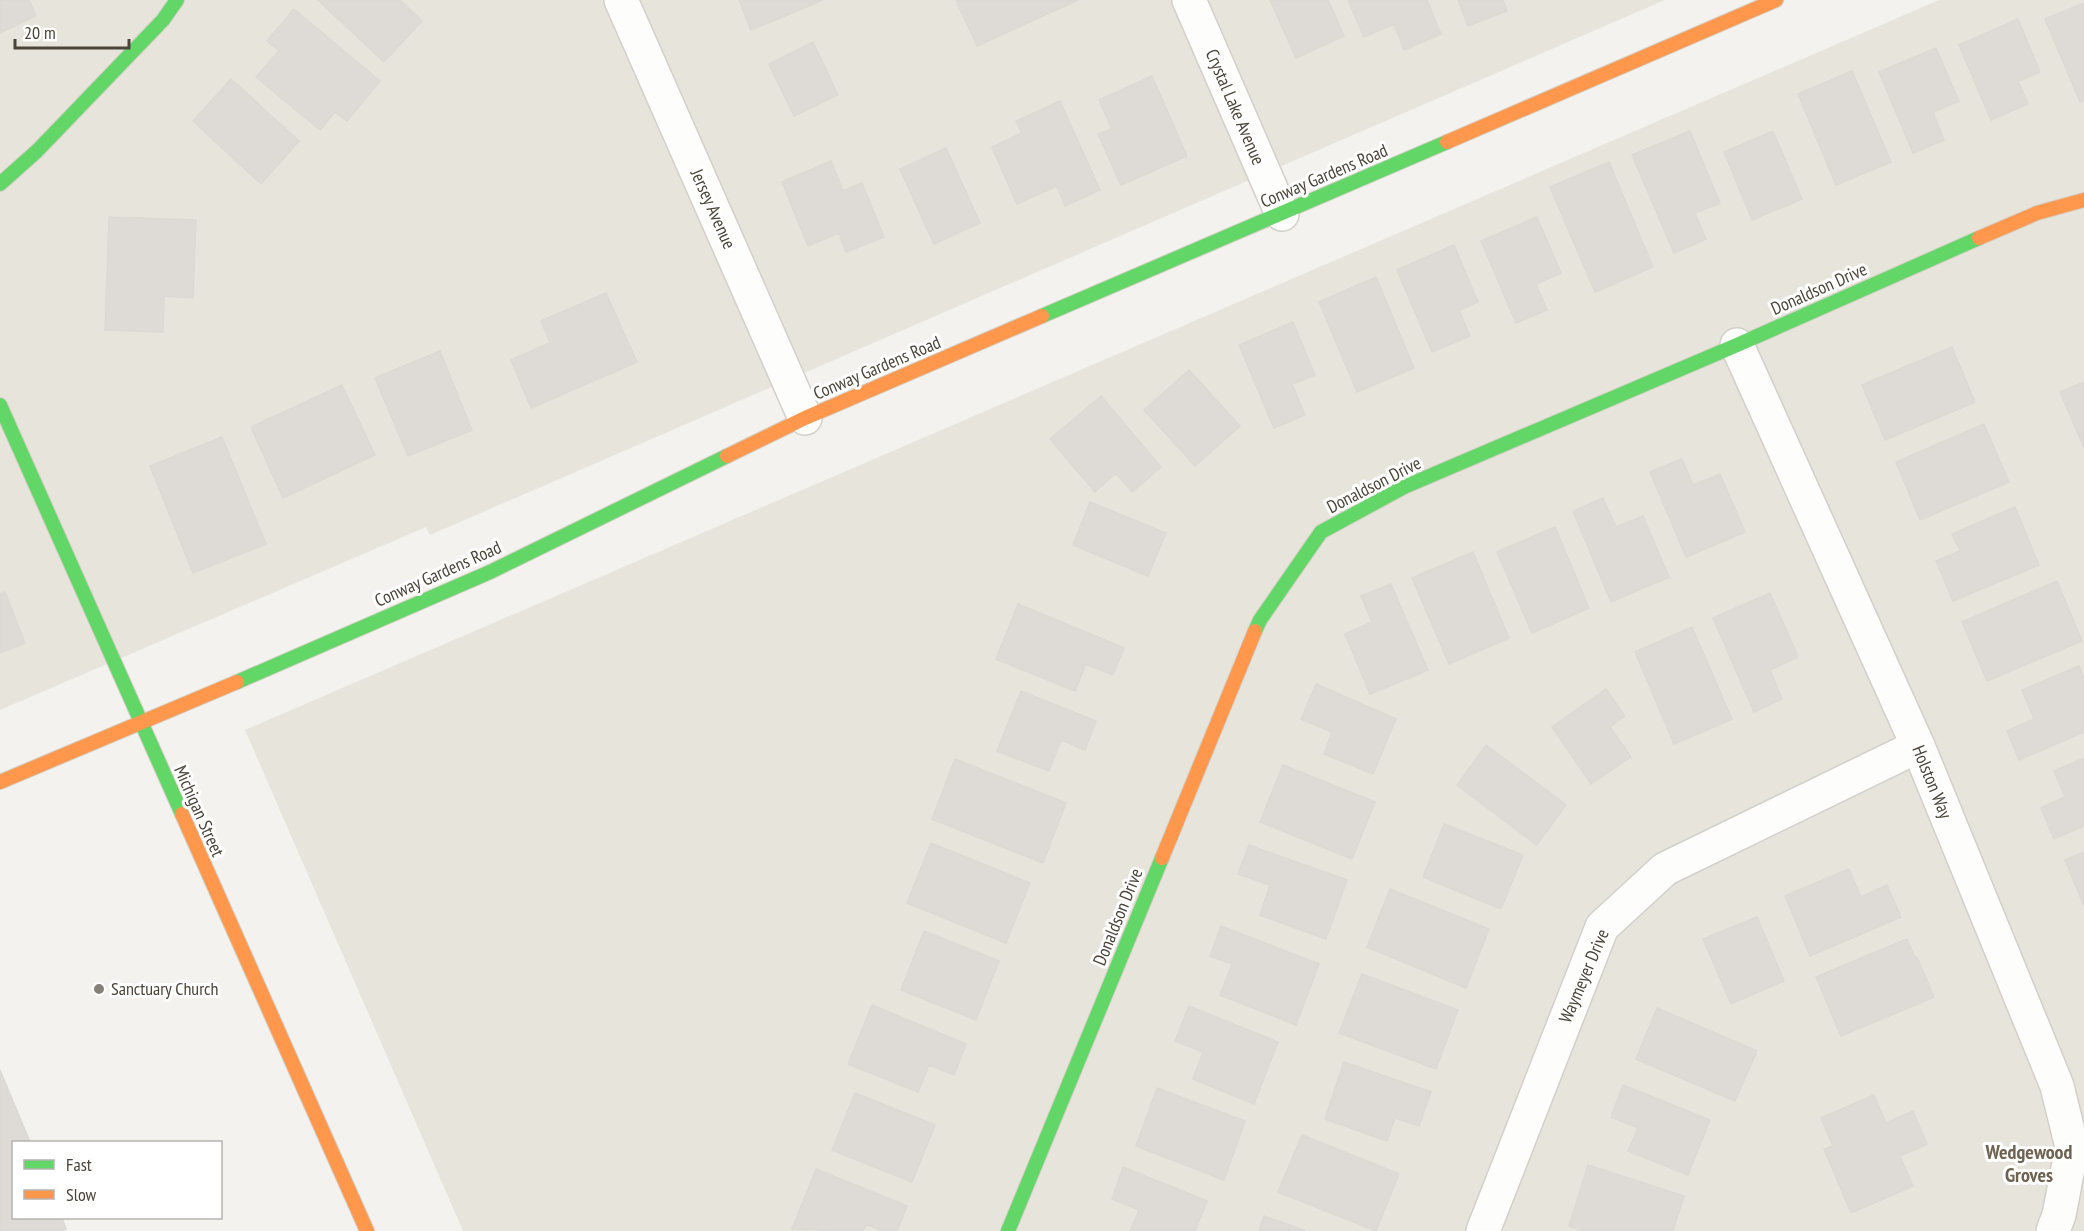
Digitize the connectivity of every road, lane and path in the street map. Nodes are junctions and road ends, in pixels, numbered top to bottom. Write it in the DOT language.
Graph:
graph roads {
  1 [pos="177,0"];
  2 [pos="621,0"];
  3 [pos="1189,0"];
  4 [pos="1762,3"];
  5 [pos="0,184"];
  6 [pos="2084,200"];
  7 [pos="1282,214"];
  8 [pos="1737,345"];
  9 [pos="0,405"];
  10 [pos="805,418"];
  11 [pos="141,724"];
  12 [pos="1918,746"];
  13 [pos="0,782"];
  14 [pos="367,1231"];
  15 [pos="1008,1231"];
  16 [pos="1484,1231"];
  17 [pos="2053,1231"];
  1 -- 5 [label="street"];
  2 -- 10 [label="street, Jersey Avenue"];
  3 -- 7 [label="street, Crystal Lake Avenue"];
  4 -- 7 [label="street, Conway Gardens Road"];
  6 -- 8 [label="street, Donaldson Drive"];
  7 -- 10 [label="street, Conway Gardens Road"];
  8 -- 12 [label="street, Holston Way"];
  8 -- 15 [label="street, Donaldson Drive"];
  9 -- 11 [label="street, Michigan Street"];
  10 -- 11 [label="street, Conway Gardens Road"];
  11 -- 13 [label="street, Conway Gardens Road"];
  11 -- 14 [label="street, Michigan Street"];
  12 -- 16 [label="street, Waymeyer Drive"];
  12 -- 17 [label="street, Holston Way"];
}
